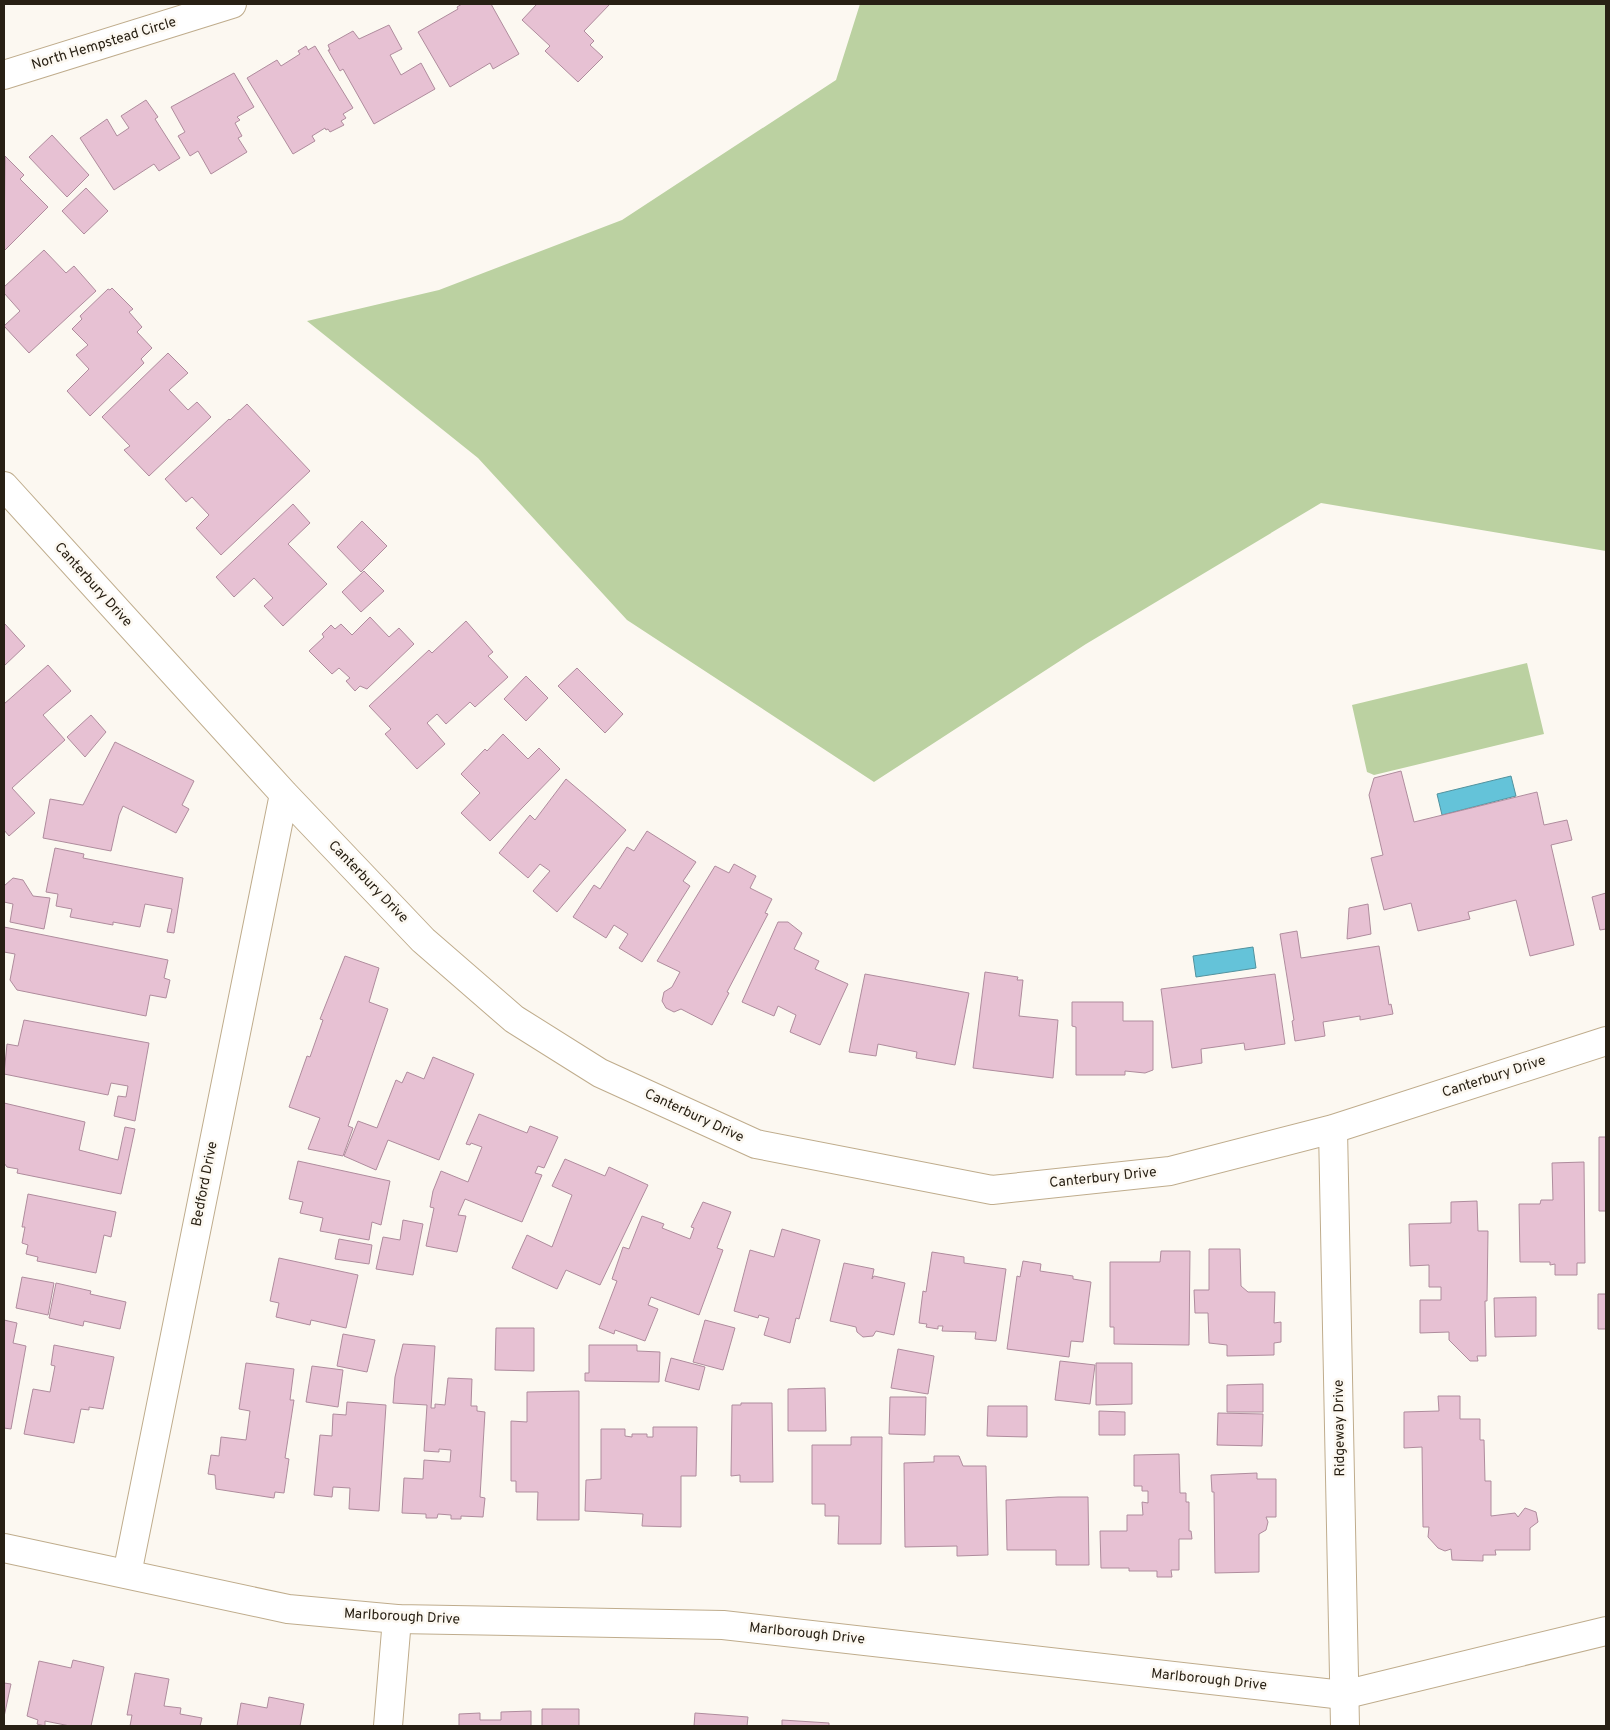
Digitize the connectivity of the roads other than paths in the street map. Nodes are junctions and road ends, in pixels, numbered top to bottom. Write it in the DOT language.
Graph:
graph roads {
  1 [pos="232,4"];
  2 [pos="4,75"];
  3 [pos="4,486"];
  4 [pos="284,794"];
  5 [pos="1606,1041"];
  6 [pos="1334,1129"];
  7 [pos="4,1548"];
  8 [pos="127,1574"];
  9 [pos="398,1619"];
  10 [pos="1606,1631"];
  11 [pos="1344,1695"];
  12 [pos="388,1726"];
  13 [pos="1345,1726"];
  1 -- 2 [label="street, North Hempstead Circle"];
  3 -- 4 [label="street, Canterbury Drive"];
  4 -- 6 [label="street, Canterbury Drive"];
  4 -- 8 [label="street, Bedford Drive"];
  5 -- 6 [label="street, Canterbury Drive"];
  6 -- 11 [label="street, Ridgeway Drive"];
  7 -- 8 [label="street, Marlborough Drive"];
  8 -- 9 [label="street, Marlborough Drive"];
  9 -- 11 [label="street, Marlborough Drive"];
  9 -- 12 [label="street"];
  10 -- 11 [label="street, Marlborough Drive"];
  11 -- 13 [label="street, Ridgeway Drive"];
}
